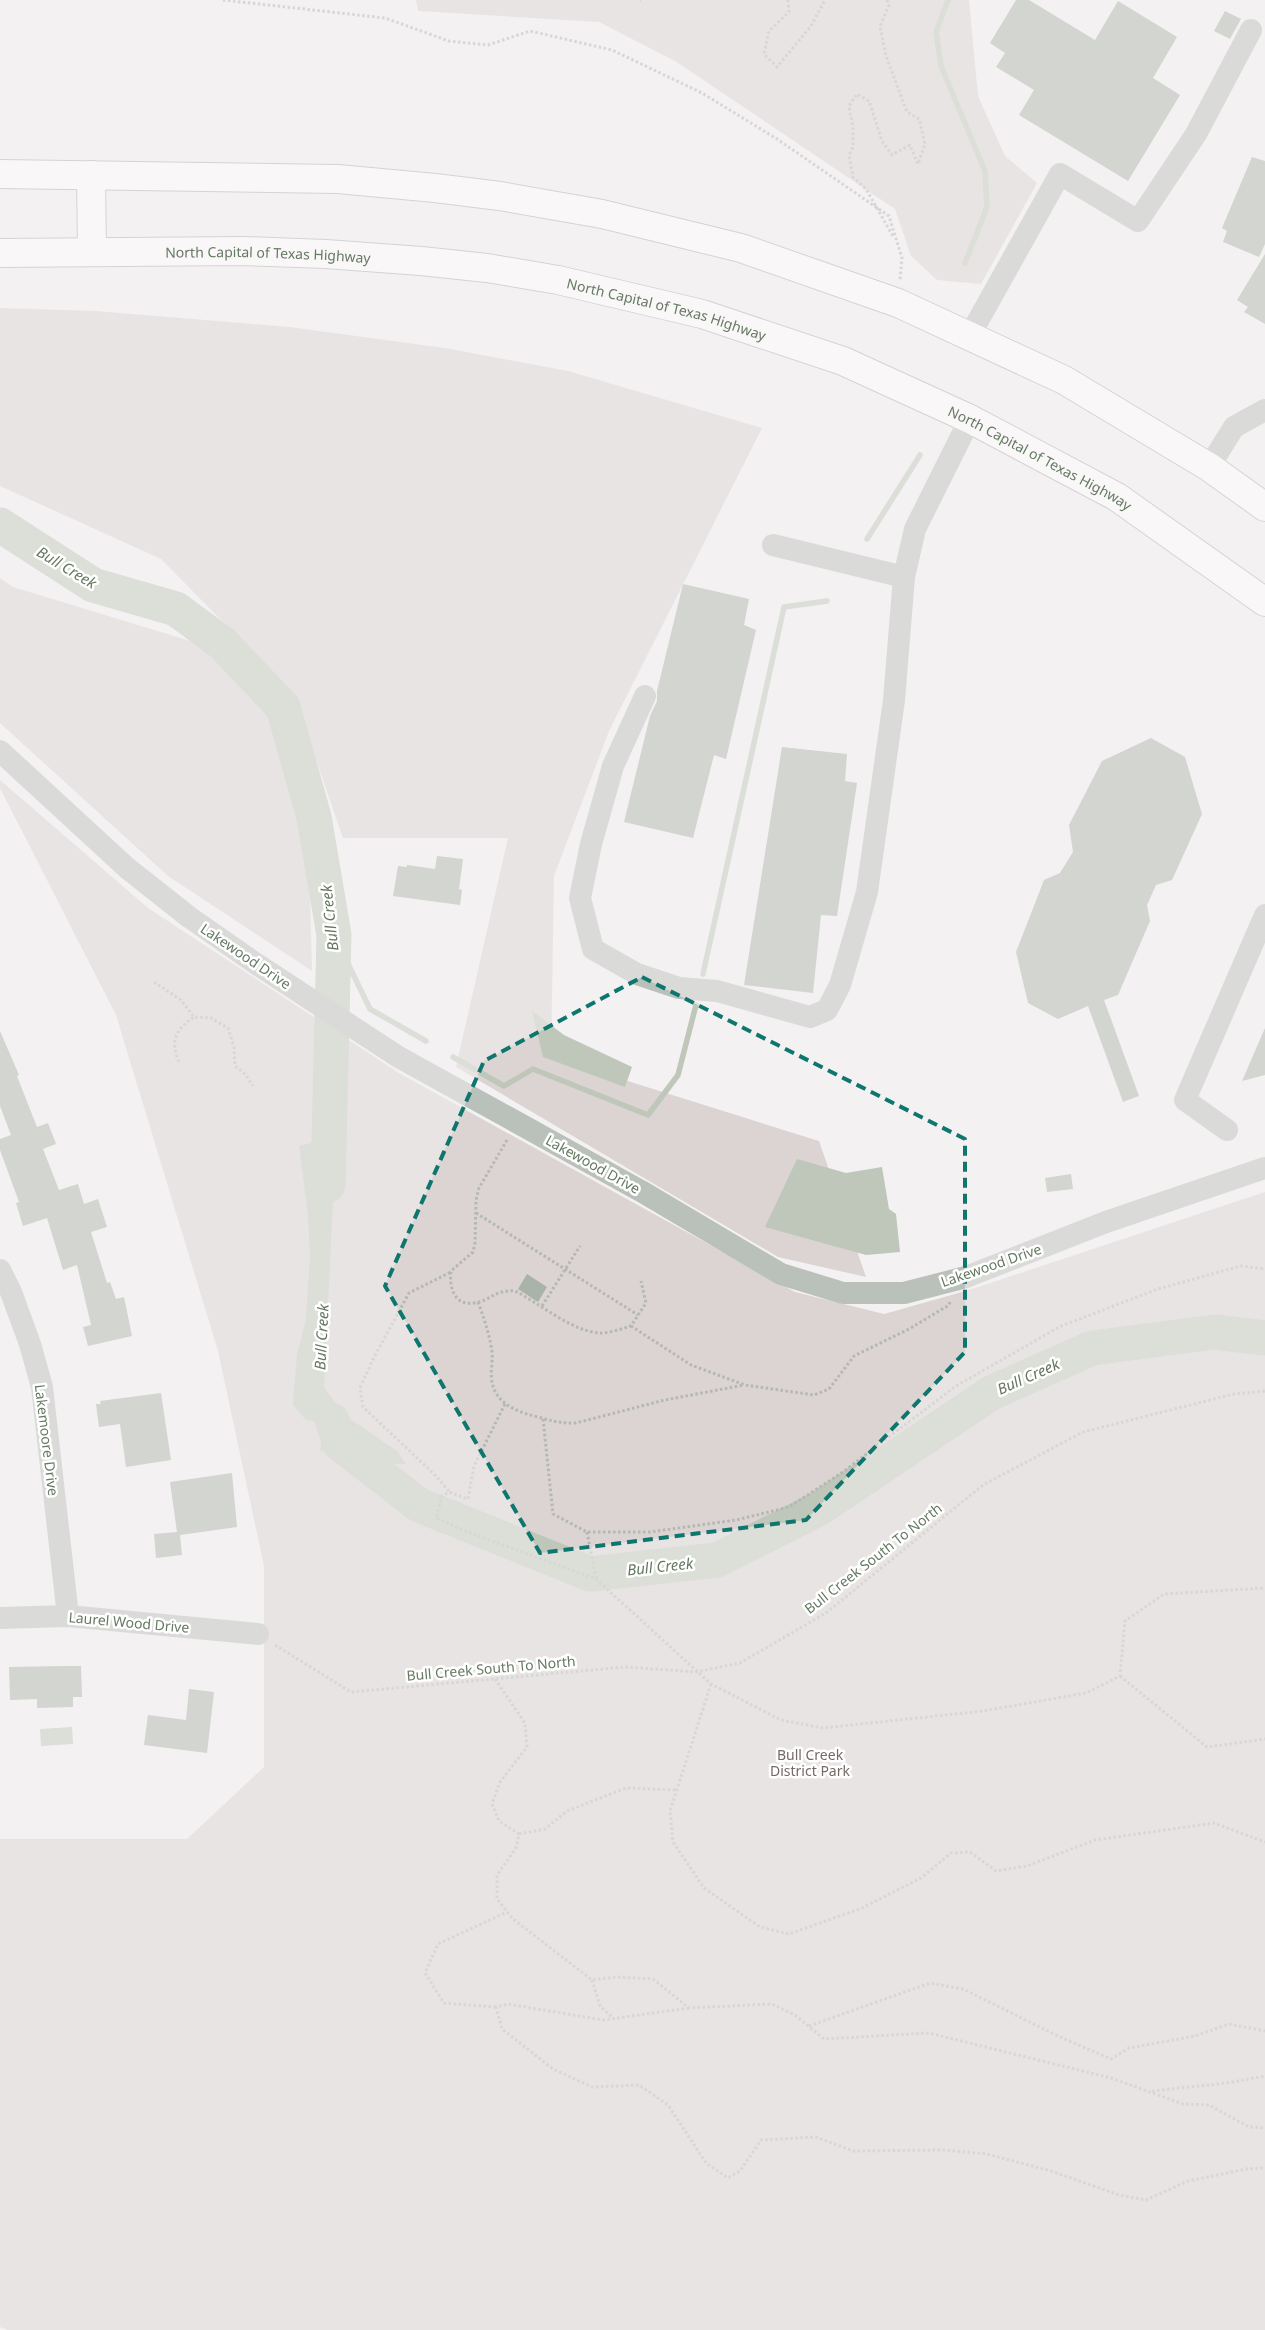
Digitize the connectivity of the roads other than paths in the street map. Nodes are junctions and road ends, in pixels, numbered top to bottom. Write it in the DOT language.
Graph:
graph roads {
  1 [pos="1251,30"];
  2 [pos="0,174"];
  3 [pos="91,175"];
  4 [pos="92,252"];
  5 [pos="0,253"];
  6 [pos="970,335"];
  7 [pos="1265,410"];
  8 [pos="970,419"];
  9 [pos="1210,467"];
  10 [pos="1265,507"];
  11 [pos="773,545"];
  12 [pos="904,577"];
  13 [pos="1265,602"];
  14 [pos="645,696"];
  15 [pos="0,751"];
  16 [pos="1265,915"];
  17 [pos="1227,1130"];
  18 [pos="1265,1168"];
  19 [pos="0,1270"];
  20 [pos="5,1293"];
  21 [pos="68,1616"];
  22 [pos="0,1618"];
  23 [pos="258,1634"];
  1 -- 6 [label="street"];
  2 -- 3 [label="highway"];
  3 -- 4 [label="highway"];
  3 -- 6 [label="highway"];
  4 -- 5 [label="highway, North Capital of Texas Highway"];
  4 -- 8 [label="highway, North Capital of Texas Highway"];
  6 -- 9 [label="highway"];
  7 -- 9 [label="street"];
  8 -- 12 [label="street"];
  8 -- 13 [label="highway, North Capital of Texas Highway"];
  9 -- 10 [label="highway"];
  11 -- 12 [label="street"];
  12 -- 14 [label="street"];
  15 -- 18 [label="street, Lakewood Drive"];
  16 -- 17 [label="street"];
  19 -- 20 [label="street, Lakemoore Drive"];
  20 -- 21 [label="street, Lakemoore Drive"];
  21 -- 22 [label="street, Laurel Wood Drive"];
  21 -- 23 [label="street, Laurel Wood Drive"];
}
